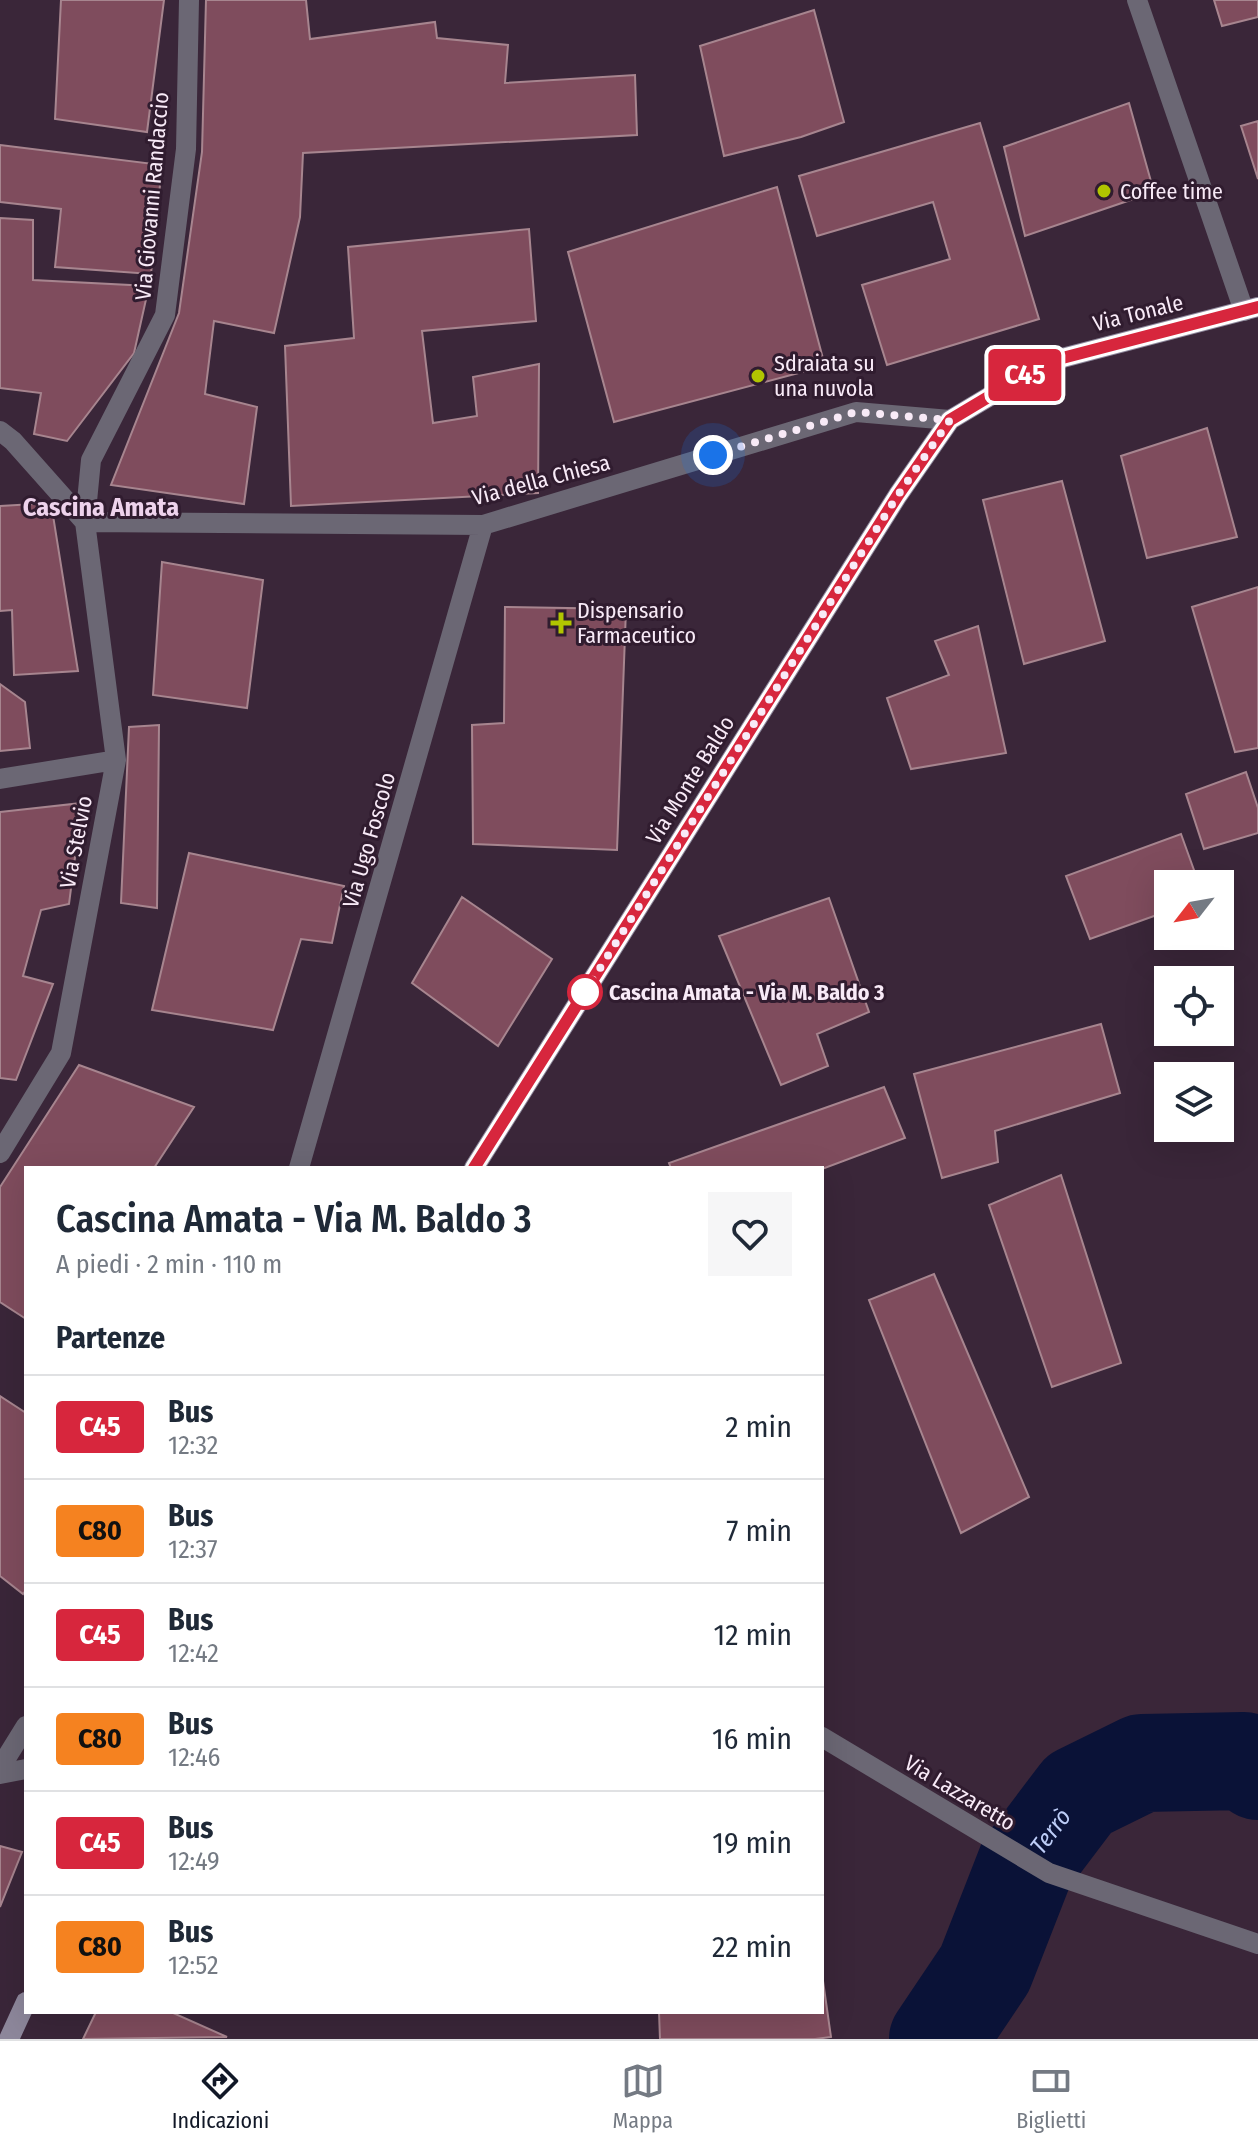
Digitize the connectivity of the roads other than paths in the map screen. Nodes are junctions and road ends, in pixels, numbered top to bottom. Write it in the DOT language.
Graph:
graph roads {
  1 [pos="189,0"];
  2 [pos="1137,0"];
  3 [pos="1251,309"];
  4 [pos="950,420"];
  5 [pos="0,431"];
  6 [pos="85,522"];
  7 [pos="483,525"];
  8 [pos="116,760"];
  9 [pos="0,779"];
  10 [pos="0,1153"];
  11 [pos="300,1166"];
  12 [pos="475,1166"];
  13 [pos="24,1729"];
  14 [pos="824,1738"];
  15 [pos="24,1769"];
  16 [pos="0,1771"];
  17 [pos="1258,1944"];
  18 [pos="24,2006"];
  19 [pos="9,2039"];
  1 -- 6 [label="street, Via Giovanni Randaccio"];
  2 -- 3 [label="street"];
  3 -- 4 [label="street, Via Tonale"];
  4 -- 7 [label="street, Via della Chiesa"];
  4 -- 12 [label="street, Via Monte Baldo"];
  5 -- 6 [label="street"];
  6 -- 7 [label="street, Via della Chiesa"];
  6 -- 8 [label="street, Via Stelvio"];
  7 -- 11 [label="street, Via Ugo Foscolo"];
  8 -- 9 [label="street"];
  8 -- 10 [label="street, Via Stelvio"];
  13 -- 16 [label="street"];
  14 -- 17 [label="street, Via Lazzaretto"];
  15 -- 16 [label="street"];
  18 -- 19 [label="street"];
}
